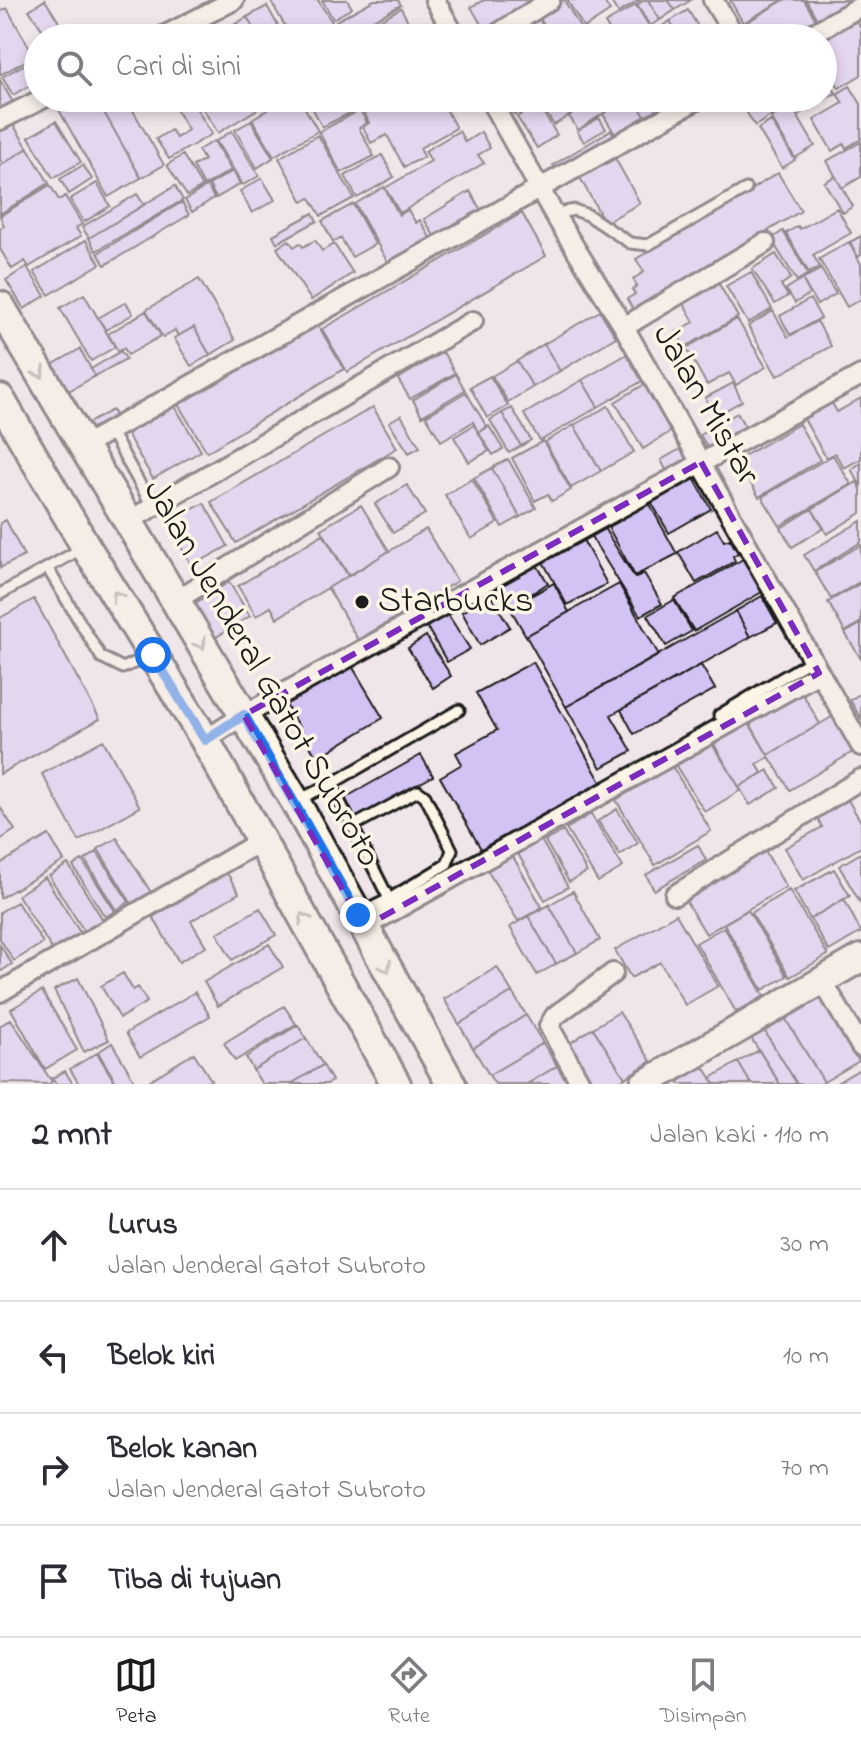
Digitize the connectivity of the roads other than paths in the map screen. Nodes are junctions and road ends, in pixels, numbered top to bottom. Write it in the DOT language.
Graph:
graph roads {
  1 [pos="234,0"];
  2 [pos="435,0"];
  3 [pos="550,0"];
  4 [pos="713,0"];
  5 [pos="861,6"];
  6 [pos="187,24"];
  7 [pos="448,24"];
  8 [pos="513,24"];
  9 [pos="728,24"];
  10 [pos="830,24"];
  11 [pos="24,108"];
  12 [pos="497,112"];
  13 [pos="675,112"];
  14 [pos="0,120"];
  15 [pos="540,189"];
  16 [pos="746,189"];
  17 [pos="554,214"];
  18 [pos="765,243"];
  19 [pos="0,306"];
  20 [pos="473,321"];
  21 [pos="624,327"];
  22 [pos="861,375"];
  23 [pos="0,399"];
  24 [pos="115,439"];
  25 [pos="83,446"];
  26 [pos="701,462"];
  27 [pos="389,467"];
  28 [pos="153,508"];
  29 [pos="127,522"];
  30 [pos="86,547"];
  31 [pos="48,569"];
  32 [pos="0,594"];
  33 [pos="175,601"];
  34 [pos="153,655"];
  35 [pos="816,667"];
  36 [pos="459,710"];
  37 [pos="244,715"];
  38 [pos="719,715"];
  39 [pos="205,740"];
  40 [pos="861,746"];
  41 [pos="861,779"];
  42 [pos="331,784"];
  43 [pos="295,801"];
  44 [pos="351,827"];
  45 [pos="261,841"];
  46 [pos="675,895"];
  47 [pos="389,899"];
  48 [pos="361,921"];
  49 [pos="861,958"];
  50 [pos="613,973"];
  51 [pos="822,980"];
  52 [pos="0,992"];
  53 [pos="861,1047"];
  54 [pos="396,1084"];
  55 [pos="451,1084"];
  56 [pos="581,1084"];
  57 [pos="644,1084"];
  1 -- 6 [label="street"];
  2 -- 7 [label="street"];
  3 -- 8 [label="street"];
  4 -- 9 [label="street"];
  5 -- 10 [label="street"];
  11 -- 14 [label="street"];
  12 -- 15 [label="street, Jalan Mistar"];
  13 -- 15 [label="street"];
  15 -- 17 [label="street, Jalan Mistar"];
  15 -- 25 [label="street"];
  16 -- 17 [label="lane"];
  17 -- 21 [label="street, Jalan Mistar"];
  18 -- 21 [label="street"];
  19 -- 25 [label="main road, Jalan Jenderal Gatot Subroto, one-way"];
  20 -- 28 [label="street"];
  21 -- 26 [label="street, Jalan Mistar"];
  22 -- 26 [label="street"];
  23 -- 30 [label="main road"];
  24 -- 28 [label="lane"];
  25 -- 29 [label="main road, Jalan Jenderal Gatot Subroto"];
  26 -- 35 [label="street, Jalan Mistar"];
  26 -- 37 [label="street"];
  27 -- 33 [label="street"];
  28 -- 29 [label="street"];
  29 -- 33 [label="main road, Jalan Jenderal Gatot Subroto"];
  30 -- 31 [label="lane"];
  34 -- 30 [label="main road, one-way"];
  31 -- 32 [label="lane"];
  31 -- 34 [label="lane"];
  33 -- 37 [label="main road, Jalan Jenderal Gatot Subroto, one-way"];
  34 -- 39 [label="main road"];
  35 -- 38 [label="lane"];
  35 -- 40 [label="street, Jalan Mistar"];
  35 -- 48 [label="street"];
  36 -- 42 [label="lane"];
  37 -- 39 [label="street"];
  37 -- 43 [label="main road, Jalan Jenderal Gatot Subroto"];
  39 -- 45 [label="main road"];
  41 -- 46 [label="street"];
  42 -- 43 [label="lane"];
  42 -- 44 [label="lane"];
  43 -- 48 [label="main road, Jalan Jenderal Gatot Subroto"];
  44 -- 47 [label="lane"];
  44 -- 47 [label="lane"];
  45 -- 52 [label="street"];
  54 -- 45 [label="main road, one-way"];
  47 -- 48 [label="lane"];
  48 -- 55 [label="main road, Jalan Jenderal Gatot Subroto, one-way"];
  49 -- 51 [label="street"];
  50 -- 56 [label="street"];
  51 -- 53 [label="street"];
  51 -- 57 [label="street"];
}
